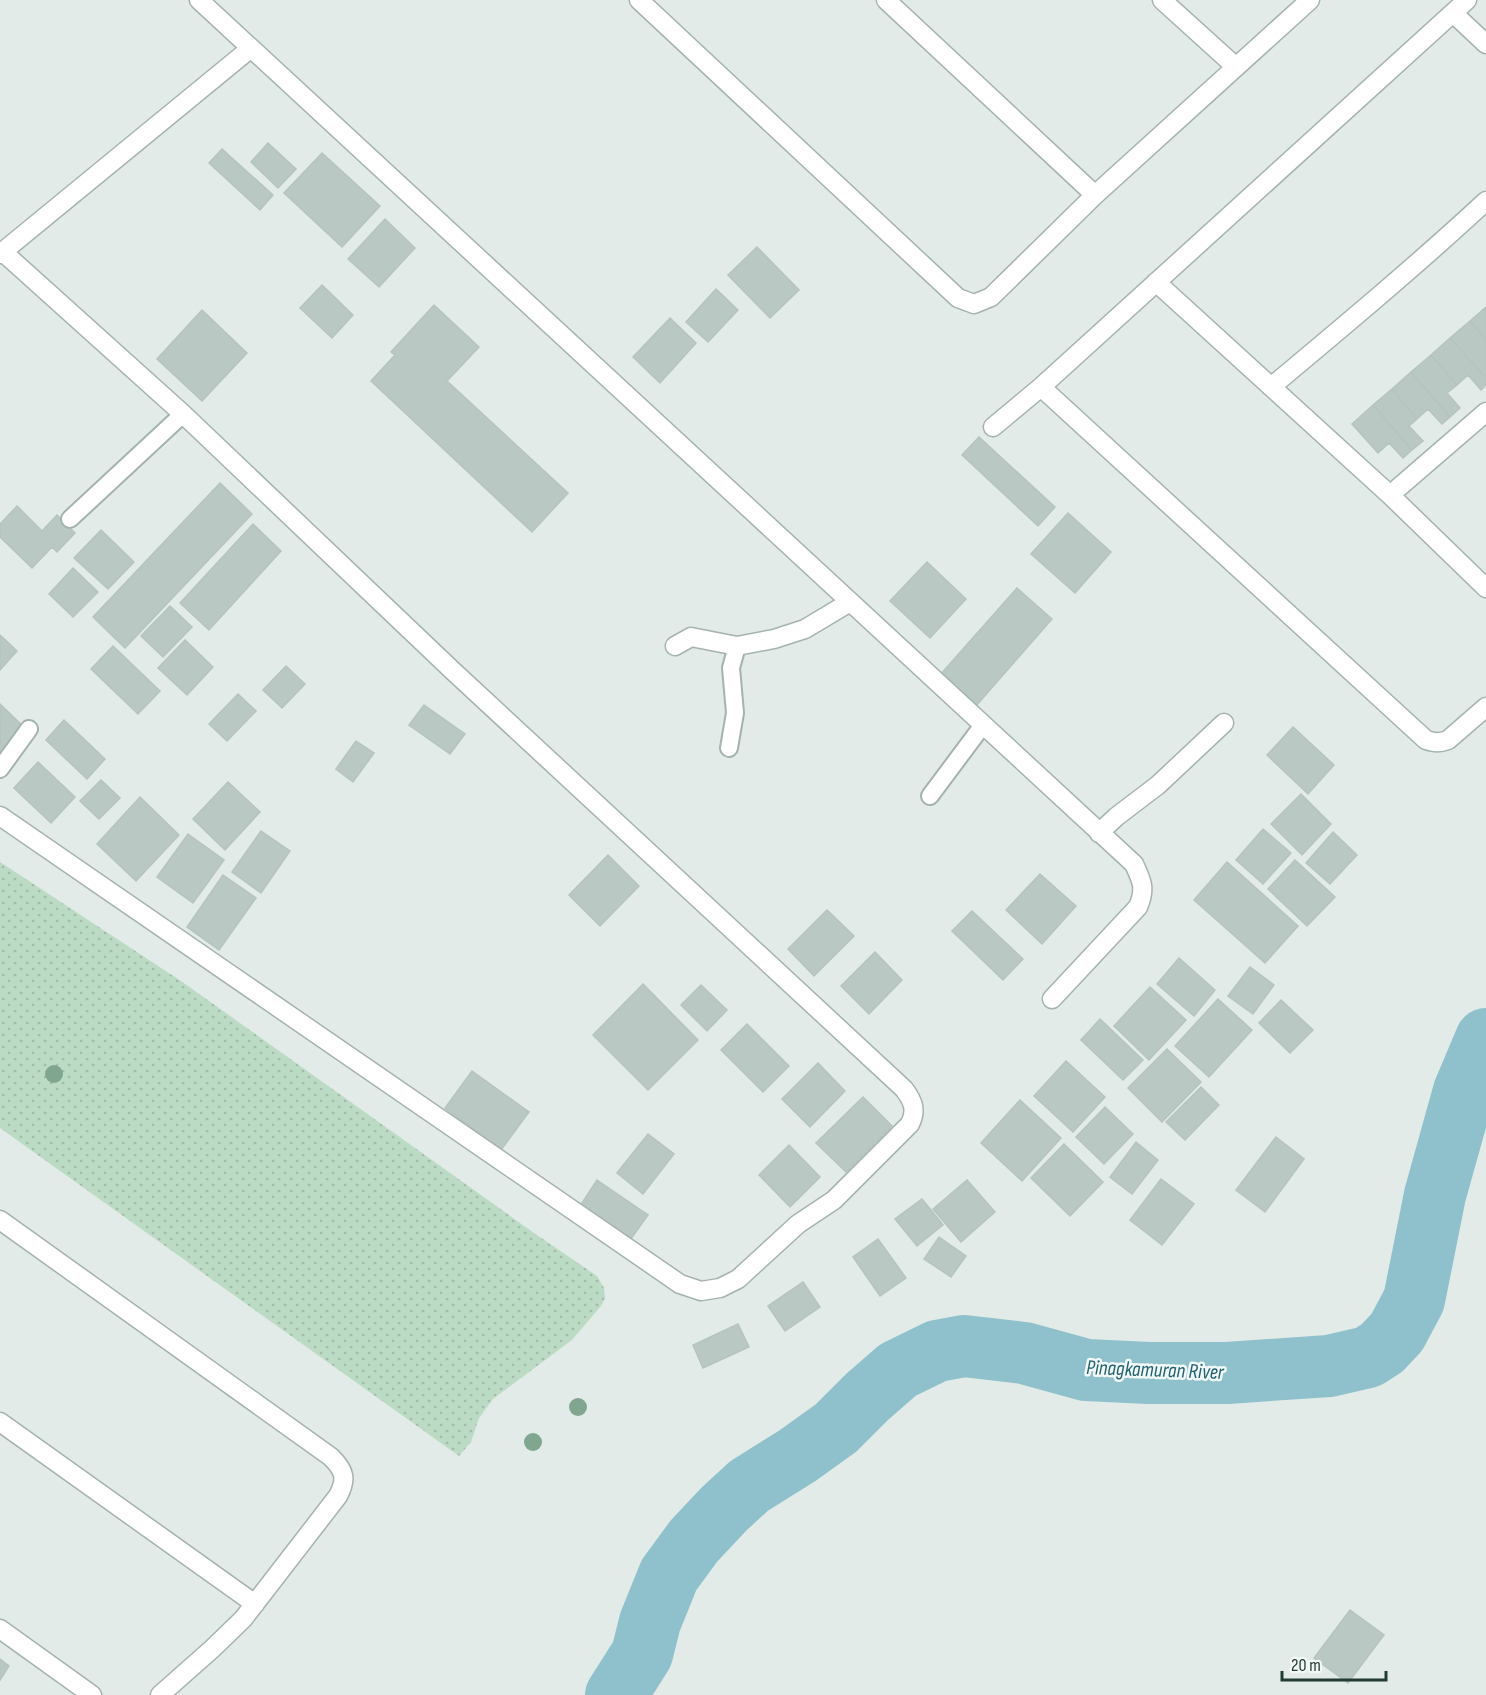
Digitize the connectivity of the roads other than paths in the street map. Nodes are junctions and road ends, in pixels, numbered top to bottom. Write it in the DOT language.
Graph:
graph roads {
  1 [pos="199,0"];
  2 [pos="639,0"];
  3 [pos="886,0"];
  4 [pos="1162,0"];
  5 [pos="1310,0"];
  6 [pos="1467,0"];
  7 [pos="1453,13"];
  8 [pos="1486,44"];
  9 [pos="251,48"];
  10 [pos="1236,67"];
  11 [pos="1095,195"];
  12 [pos="1486,201"];
  13 [pos="2,253"];
  14 [pos="1156,282"];
  15 [pos="1041,387"];
  16 [pos="1271,387"];
  17 [pos="1486,412"];
  18 [pos="183,414"];
  19 [pos="993,427"];
  20 [pos="1390,495"];
  21 [pos="70,519"];
  22 [pos="1486,588"];
  23 [pos="850,602"];
  24 [pos="675,646"];
  25 [pos="737,646"];
  26 [pos="1486,707"];
  27 [pos="1224,723"];
  28 [pos="982,725"];
  29 [pos="29,729"];
  30 [pos="729,748"];
  31 [pos="0,769"];
  32 [pos="930,796"];
  33 [pos="0,816"];
  34 [pos="1099,833"];
  35 [pos="1052,999"];
  36 [pos="0,1220"];
  37 [pos="0,1422"];
  38 [pos="255,1604"];
  39 [pos="0,1629"];
  40 [pos="92,1695"];
  41 [pos="160,1695"];
  1 -- 9 [label="street"];
  2 -- 11 [label="street"];
  3 -- 11 [label="street"];
  4 -- 10 [label="street"];
  5 -- 10 [label="street"];
  6 -- 7 [label="street"];
  7 -- 8 [label="street"];
  7 -- 14 [label="street"];
  9 -- 13 [label="street"];
  9 -- 23 [label="street"];
  10 -- 11 [label="street"];
  12 -- 16 [label="street"];
  13 -- 18 [label="street"];
  14 -- 15 [label="street"];
  14 -- 16 [label="street"];
  15 -- 19 [label="street"];
  15 -- 26 [label="street"];
  16 -- 20 [label="street"];
  17 -- 20 [label="street"];
  18 -- 21 [label="lane"];
  18 -- 33 [label="street"];
  20 -- 22 [label="street"];
  23 -- 25 [label="street"];
  23 -- 28 [label="street"];
  24 -- 25 [label="street"];
  25 -- 30 [label="lane"];
  27 -- 34 [label="street"];
  28 -- 32 [label="lane"];
  28 -- 34 [label="street"];
  29 -- 31 [label="lane"];
  34 -- 35 [label="street"];
  36 -- 38 [label="street"];
  37 -- 38 [label="street"];
  38 -- 41 [label="street"];
  39 -- 40 [label="street"];
}
